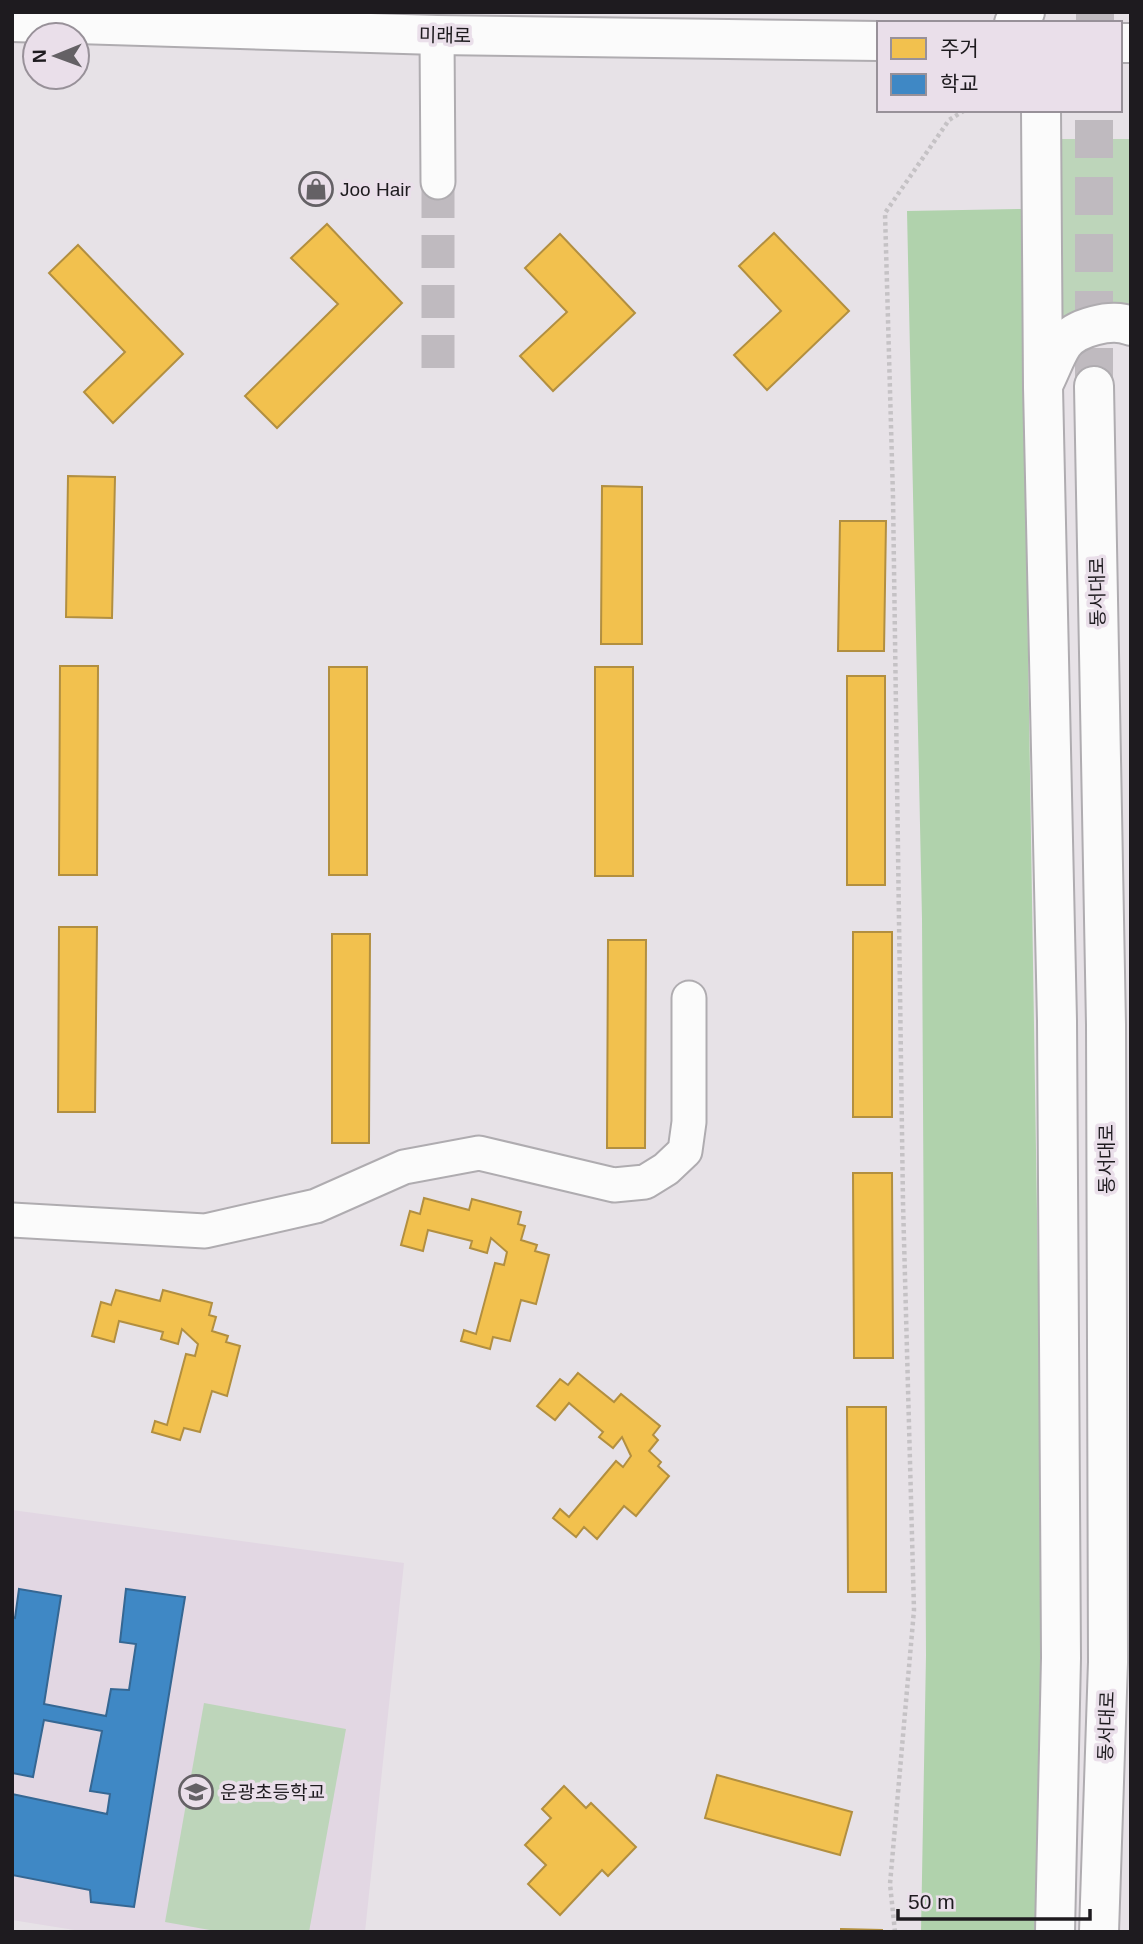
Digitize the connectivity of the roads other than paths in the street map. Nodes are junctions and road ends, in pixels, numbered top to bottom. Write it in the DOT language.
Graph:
graph roads {
  1 [pos="91,26"];
  2 [pos="437,35"];
  3 [pos="877,41"];
  4 [pos="1040,113"];
  5 [pos="438,182"];
  6 [pos="1131,326"];
  7 [pos="1094,386"];
  8 [pos="1042,387"];
  9 [pos="689,998"];
  10 [pos="12,1220"];
  11 [pos="1055,1932"];
  12 [pos="1099,1932"];
  1 -- 2 [label="main road, 미래로"];
  2 -- 3 [label="main road, 미래로"];
  2 -- 5 [label="lane"];
  4 -- 8 [label="main road"];
  6 -- 8 [label="main road"];
  7 -- 12 [label="main road, 동서대로"];
  8 -- 11 [label="main road"];
  9 -- 10 [label="lane"];
}
